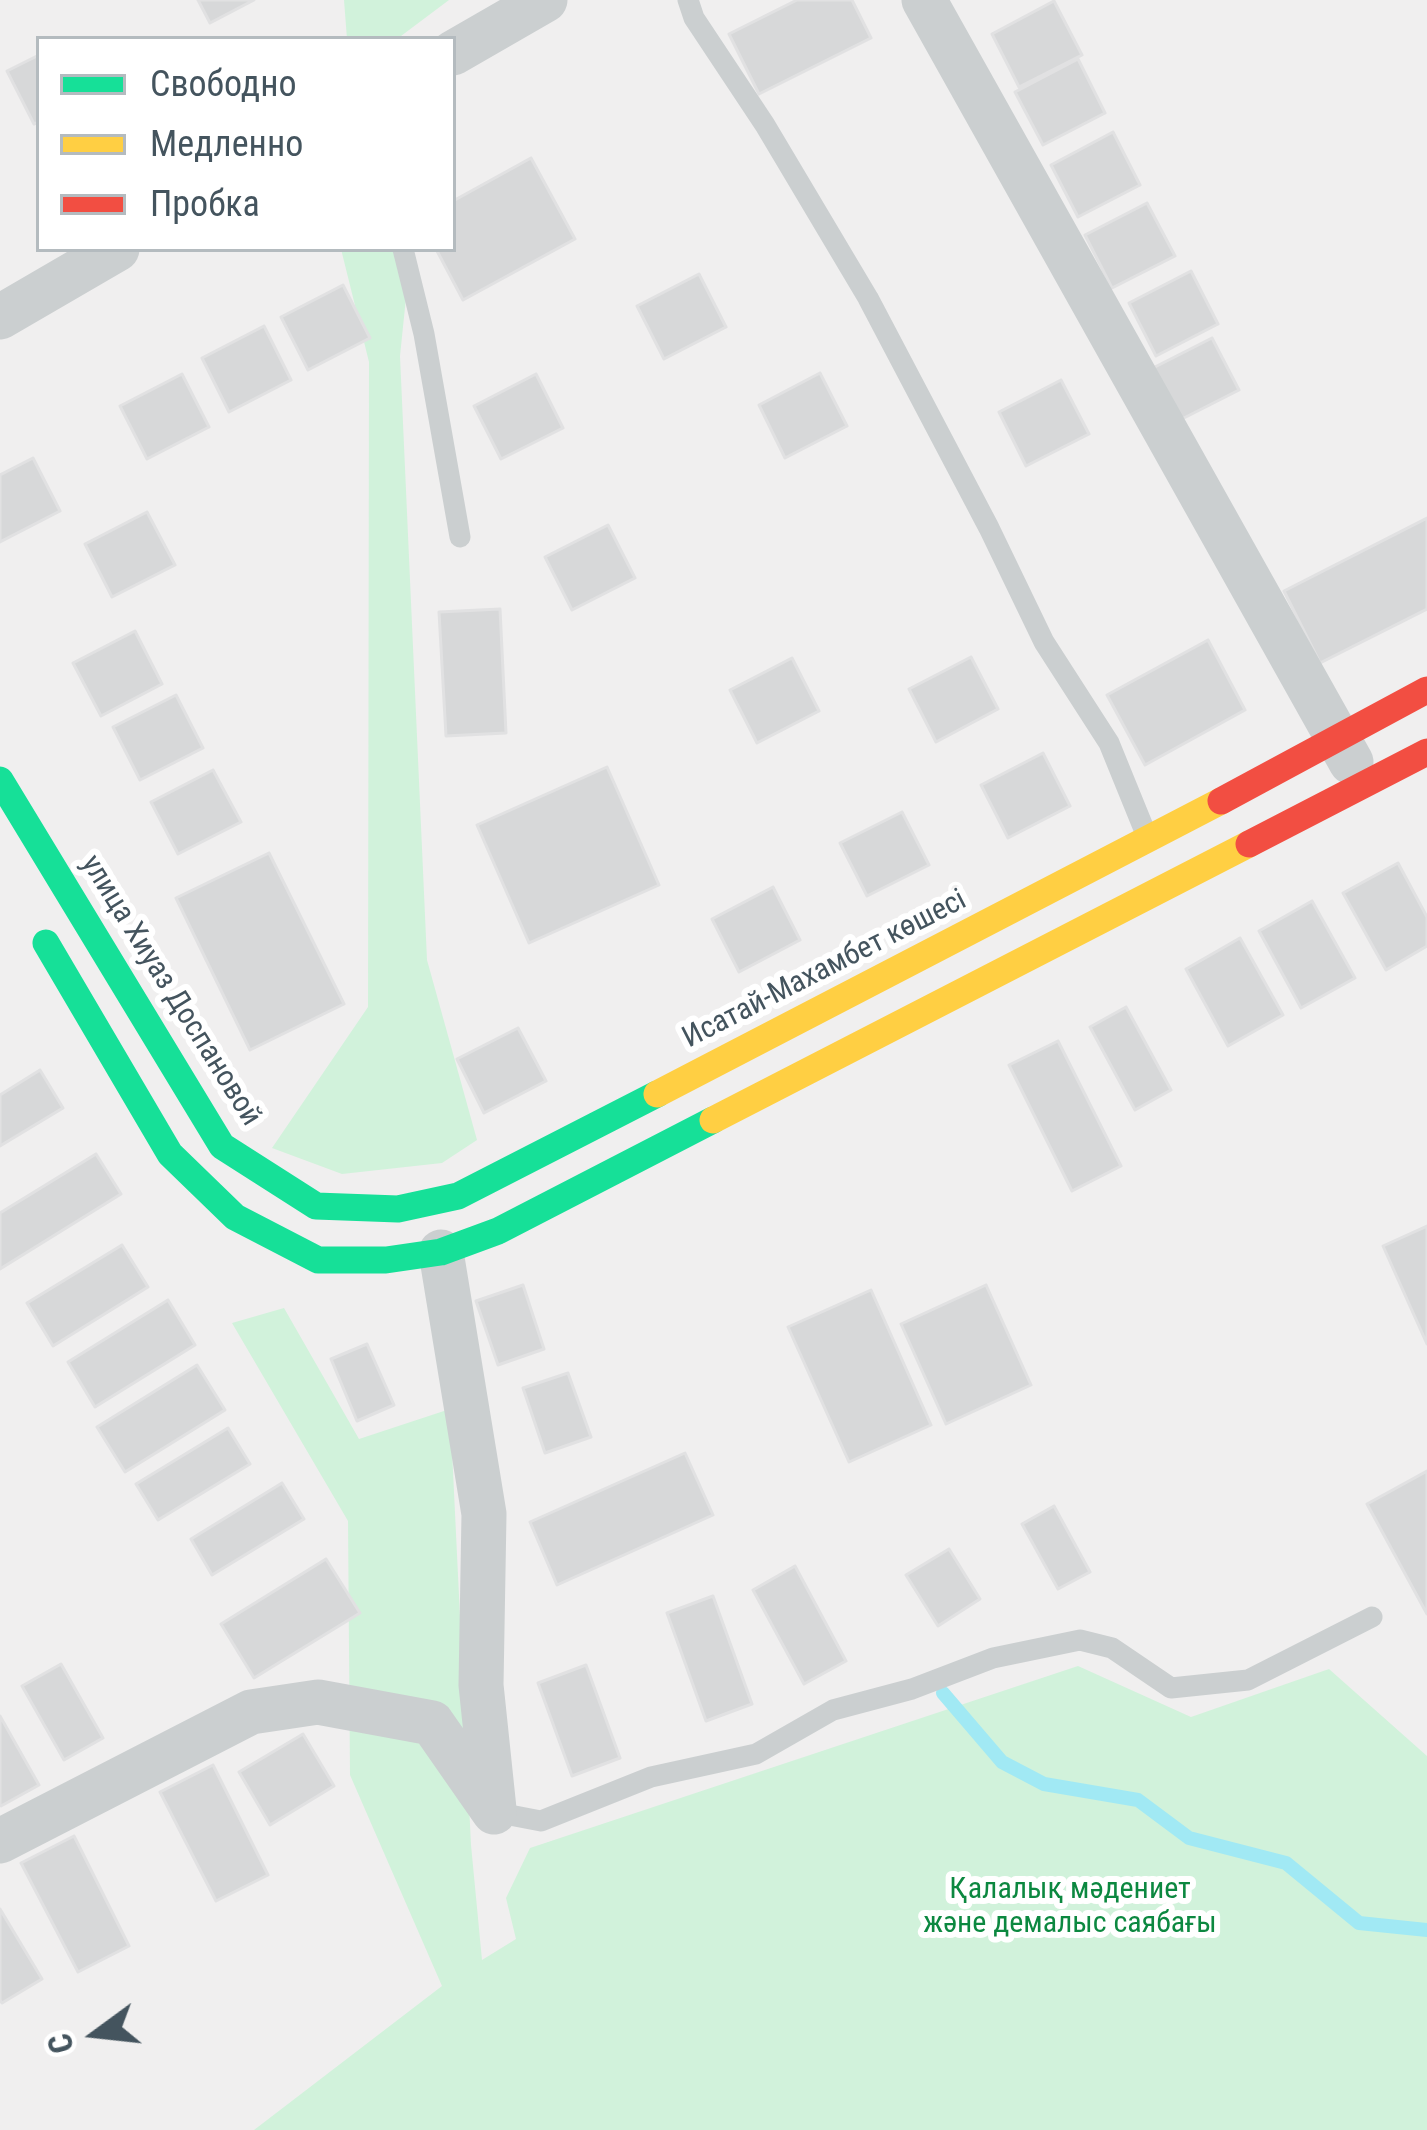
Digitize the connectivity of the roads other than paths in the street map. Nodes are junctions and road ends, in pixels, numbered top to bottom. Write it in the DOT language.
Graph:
graph roads {
  1 [pos="545,0"];
  2 [pos="688,0"];
  3 [pos="924,0"];
  4 [pos="456,51"];
  5 [pos="112,252"];
  6 [pos="404,252"];
  7 [pos="0,317"];
  8 [pos="460,537"];
  9 [pos="1427,690"];
  10 [pos="1338,738"];
  11 [pos="1427,752"];
  12 [pos="0,780"];
  13 [pos="1365,785"];
  14 [pos="1160,863"];
  15 [pos="34,922"];
  16 [pos="316,1207"];
  17 [pos="441,1252"];
  18 [pos="1372,1616"];
  19 [pos="494,1812"];
  20 [pos="0,1841"];
  1 -- 4 [label="street"];
  2 -- 14 [label="lane"];
  3 -- 10 [label="street"];
  5 -- 7 [label="street"];
  6 -- 8 [label="lane"];
  9 -- 10 [label="main road"];
  10 -- 13 [label="street"];
  10 -- 14 [label="main road"];
  11 -- 13 [label="main road"];
  12 -- 16 [label="main road, улица Хиуаз Доспановой"];
  13 -- 14 [label="main road"];
  14 -- 16 [label="main road, Исатай-Махамбет көшесі"];
  14 -- 17 [label="main road"];
  15 -- 17 [label="main road"];
  17 -- 19 [label="street"];
  18 -- 19 [label="lane"];
  19 -- 20 [label="street"];
}
